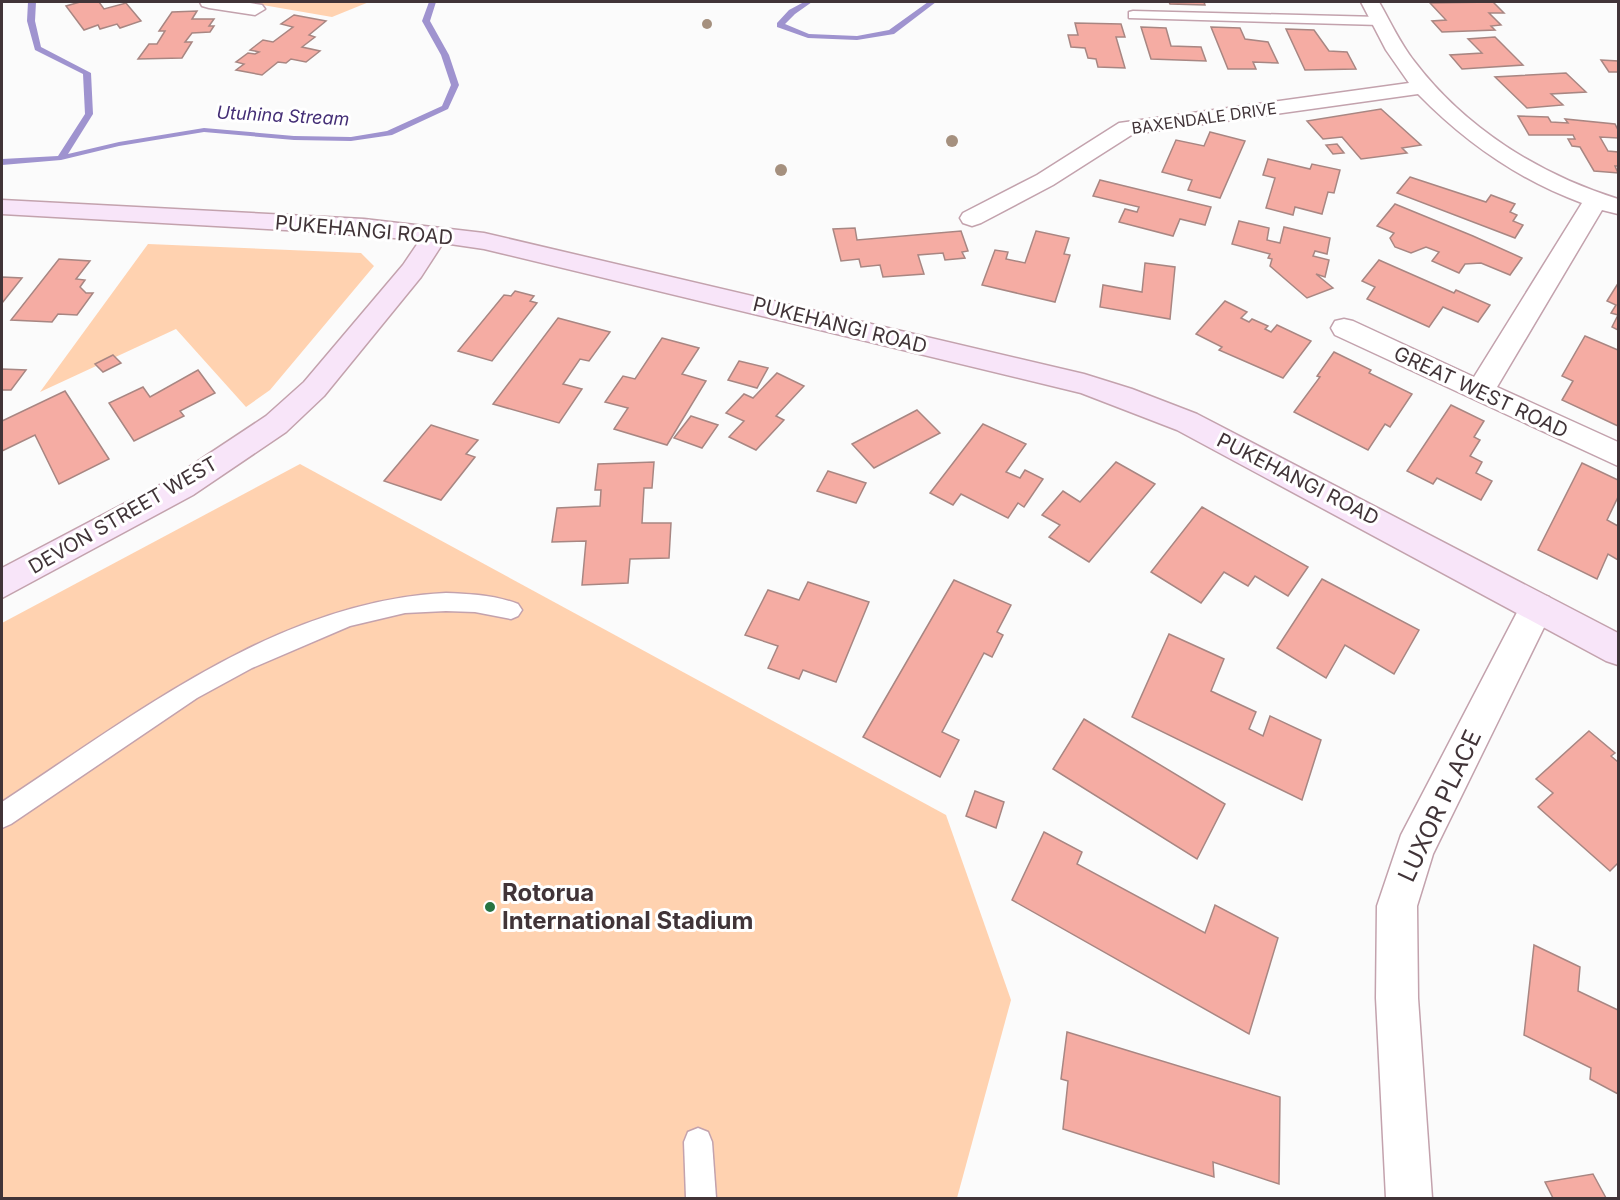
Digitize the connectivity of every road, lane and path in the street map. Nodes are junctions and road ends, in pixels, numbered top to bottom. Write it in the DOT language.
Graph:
graph roads {
  1 [pos="209,2"];
  2 [pos="255,9"];
  3 [pos="1375,11"];
  4 [pos="1134,15"];
  5 [pos="1423,87"];
  6 [pos="1607,204"];
  7 [pos="2,207"];
  8 [pos="972,218"];
  9 [pos="437,234"];
  10 [pos="1344,328"];
  11 [pos="1480,392"];
  12 [pos="1618,455"];
  13 [pos="2,584"];
  14 [pos="1537,607"];
  15 [pos="511,610"];
  16 [pos="1618,650"];
  17 [pos="2,816"];
  18 [pos="698,1142"];
  19 [pos="701,1198"];
  20 [pos="1409,1198"];
  1 -- 2 [label="street"];
  3 -- 4 [label="lane"];
  3 -- 5 [label="street"];
  5 -- 6 [label="street"];
  5 -- 8 [label="street, BAXENDALE DRIVE"];
  6 -- 11 [label="street"];
  7 -- 9 [label="main road, PUKEHANGI ROAD"];
  9 -- 13 [label="main road, DEVON STREET WEST"];
  9 -- 14 [label="main road, PUKEHANGI ROAD"];
  10 -- 11 [label="street, GREAT WEST ROAD"];
  11 -- 12 [label="street, GREAT WEST ROAD"];
  14 -- 16 [label="main road, PUKEHANGI ROAD"];
  14 -- 20 [label="street, LUXOR PLACE"];
  15 -- 17 [label="lane"];
  18 -- 19 [label="lane"];
}
